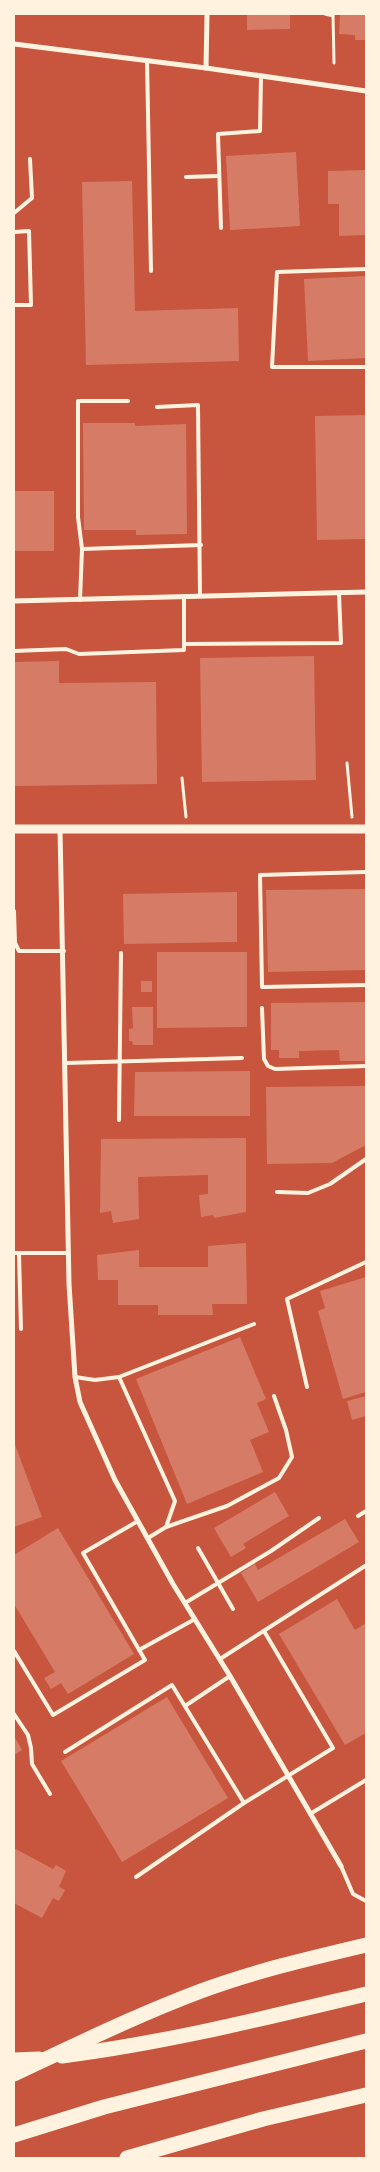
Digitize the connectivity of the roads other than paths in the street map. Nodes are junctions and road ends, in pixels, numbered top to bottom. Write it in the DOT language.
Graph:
graph roads {
  1 [pos="207,14"];
  2 [pos="14,44"];
  3 [pos="147,60"];
  4 [pos="206,68"];
  5 [pos="260,76"];
  6 [pos="366,91"];
  7 [pos="30,159"];
  8 [pos="219,176"];
  9 [pos="186,177"];
  10 [pos="14,213"];
  11 [pos="221,228"];
  12 [pos="14,232"];
  13 [pos="366,269"];
  14 [pos="151,271"];
  15 [pos="14,305"];
  16 [pos="366,367"];
  17 [pos="128,401"];
  18 [pos="157,407"];
  19 [pos="201,545"];
  20 [pos="82,549"];
  21 [pos="366,592"];
  22 [pos="339,594"];
  23 [pos="184,596"];
  24 [pos="200,596"];
  25 [pos="80,600"];
  26 [pos="14,601"];
  27 [pos="184,644"];
  28 [pos="14,651"];
  29 [pos="14,829"];
  30 [pos="60,829"];
  31 [pos="366,830"];
  32 [pos="366,872"];
  33 [pos="14,911"];
  34 [pos="64,951"];
  35 [pos="121,953"];
  36 [pos="366,985"];
  37 [pos="262,1008"];
  38 [pos="242,1058"];
  39 [pos="119,1061"];
  40 [pos="66,1063"];
  41 [pos="366,1066"];
  42 [pos="119,1120"];
  43 [pos="366,1159"];
  44 [pos="277,1192"];
  45 [pos="16,1253"];
  46 [pos="68,1253"];
  47 [pos="366,1262"];
  48 [pos="254,1324"];
  49 [pos="21,1329"];
  50 [pos="119,1376"];
  51 [pos="75,1377"];
  52 [pos="307,1387"];
  53 [pos="274,1396"];
  54 [pos="366,1511"];
  55 [pos="358,1516"];
  56 [pos="319,1518"];
  57 [pos="138,1521"];
  58 [pos="166,1527"];
  59 [pos="148,1538"];
  60 [pos="198,1548"];
  61 [pos="365,1566"];
  62 [pos="218,1582"];
  63 [pos="185,1603"];
  64 [pos="233,1609"];
  65 [pos="195,1619"];
  66 [pos="264,1631"];
  67 [pos="139,1650"];
  68 [pos="14,1651"];
  69 [pos="220,1659"];
  70 [pos="230,1676"];
  71 [pos="185,1706"];
  72 [pos="14,1714"];
  73 [pos="65,1752"];
  74 [pos="288,1777"];
  75 [pos="366,1780"];
  76 [pos="50,1794"];
  77 [pos="244,1803"];
  78 [pos="310,1814"];
  79 [pos="340,1866"];
  80 [pos="136,1877"];
  81 [pos="366,1901"];
  82 [pos="366,1945"];
  83 [pos="366,1994"];
  84 [pos="366,2041"];
  85 [pos="14,2060"];
  86 [pos="14,2074"];
  87 [pos="366,2095"];
  88 [pos="14,2135"];
  89 [pos="127,2158"];
  1 -- 4 [label="street"];
  2 -- 3 [label="street"];
  3 -- 4 [label="street"];
  3 -- 14 [label="lane"];
  4 -- 5 [label="street"];
  5 -- 6 [label="street"];
  5 -- 8 [label="lane"];
  7 -- 10 [label="lane"];
  8 -- 9 [label="lane"];
  8 -- 11 [label="lane"];
  12 -- 15 [label="lane"];
  13 -- 16 [label="lane"];
  17 -- 20 [label="lane"];
  18 -- 19 [label="lane"];
  19 -- 20 [label="lane"];
  19 -- 24 [label="lane"];
  20 -- 25 [label="lane"];
  21 -- 22 [label="street"];
  22 -- 24 [label="street"];
  22 -- 27 [label="lane"];
  23 -- 24 [label="street"];
  23 -- 25 [label="street"];
  23 -- 27 [label="lane"];
  25 -- 26 [label="street"];
  27 -- 28 [label="lane"];
  29 -- 30 [label="street"];
  30 -- 31 [label="street"];
  30 -- 34 [label="street"];
  32 -- 36 [label="lane"];
  33 -- 34 [label="lane"];
  34 -- 40 [label="street"];
  35 -- 39 [label="lane"];
  37 -- 41 [label="lane"];
  38 -- 39 [label="lane"];
  39 -- 40 [label="lane"];
  39 -- 42 [label="lane"];
  40 -- 46 [label="street"];
  43 -- 44 [label="lane"];
  45 -- 46 [label="lane"];
  45 -- 49 [label="lane"];
  46 -- 51 [label="street"];
  47 -- 52 [label="lane"];
  48 -- 50 [label="lane"];
  50 -- 51 [label="lane"];
  50 -- 58 [label="lane"];
  51 -- 57 [label="street"];
  53 -- 58 [label="lane"];
  54 -- 55 [label="lane"];
  56 -- 62 [label="lane"];
  57 -- 59 [label="street"];
  57 -- 67 [label="lane"];
  58 -- 59 [label="lane"];
  59 -- 63 [label="street"];
  60 -- 62 [label="lane"];
  61 -- 66 [label="lane"];
  62 -- 63 [label="lane"];
  62 -- 64 [label="lane"];
  63 -- 65 [label="street"];
  65 -- 67 [label="lane"];
  65 -- 69 [label="street"];
  66 -- 69 [label="lane"];
  66 -- 74 [label="lane"];
  67 -- 68 [label="lane"];
  69 -- 70 [label="street"];
  70 -- 71 [label="lane"];
  70 -- 74 [label="street"];
  71 -- 73 [label="lane"];
  71 -- 77 [label="lane"];
  72 -- 76 [label="lane"];
  74 -- 77 [label="lane"];
  74 -- 78 [label="street"];
  75 -- 78 [label="lane"];
  77 -- 80 [label="lane"];
  78 -- 79 [label="street"];
  79 -- 81 [label="lane"];
  82 -- 86 [label="highway"];
  83 -- 85 [label="highway"];
  84 -- 88 [label="highway"];
  87 -- 89 [label="highway"];
}
